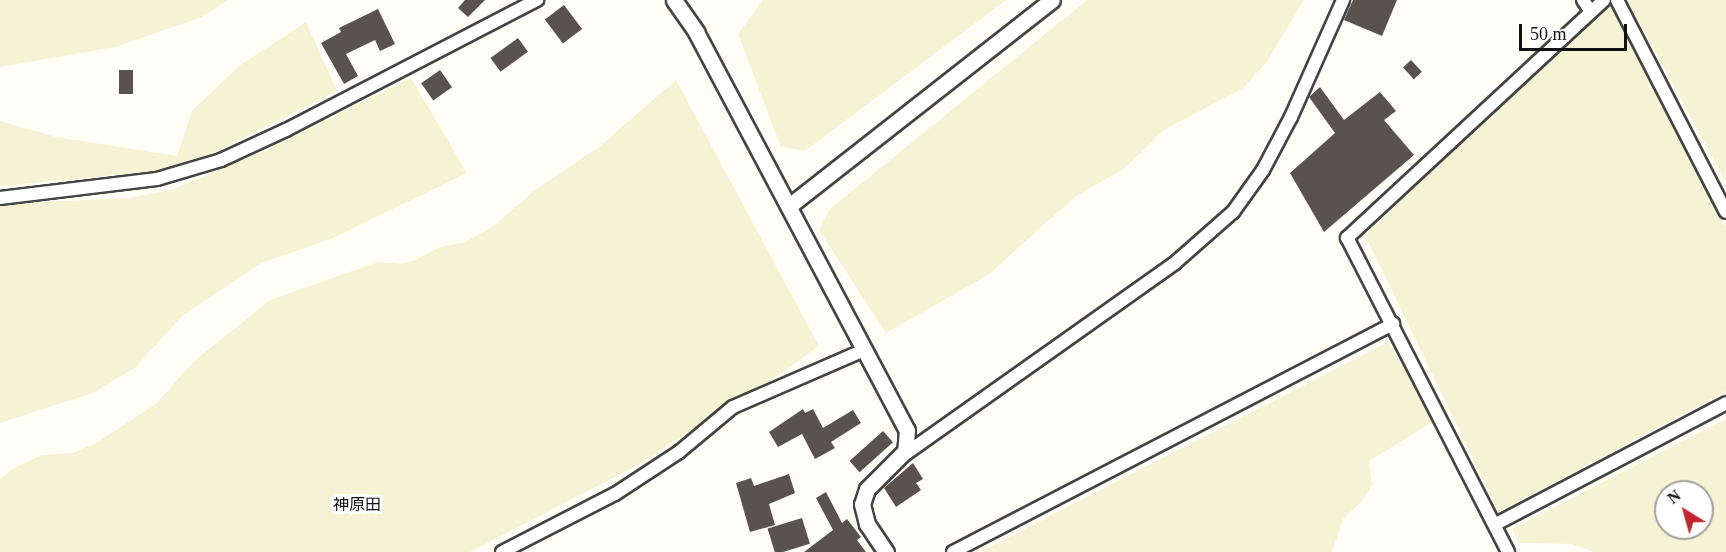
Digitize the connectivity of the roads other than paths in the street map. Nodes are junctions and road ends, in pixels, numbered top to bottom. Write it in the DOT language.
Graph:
graph roads {
  1 [pos="537,0"];
  2 [pos="674,0"];
  3 [pos="1052,0"];
  4 [pos="1342,0"];
  5 [pos="1583,0"];
  6 [pos="1604,0"];
  7 [pos="1617,0"];
  8 [pos="1591,12"];
  9 [pos="0,198"];
  10 [pos="789,206"];
  11 [pos="1726,212"];
  12 [pos="1392,324"];
  13 [pos="864,350"];
  14 [pos="1726,403"];
  15 [pos="900,458"];
  16 [pos="1496,524"];
  17 [pos="502,552"];
  18 [pos="886,552"];
  19 [pos="953,552"];
  20 [pos="1508,552"];
  1 -- 9 [label="street"];
  2 -- 10 [label="street"];
  3 -- 10 [label="street"];
  4 -- 15 [label="street"];
  5 -- 8 [label="street"];
  6 -- 8 [label="street"];
  7 -- 11 [label="street"];
  8 -- 12 [label="street"];
  10 -- 13 [label="street"];
  12 -- 16 [label="street"];
  12 -- 19 [label="street"];
  13 -- 15 [label="street"];
  13 -- 17 [label="street"];
  14 -- 16 [label="street"];
  15 -- 18 [label="street"];
  16 -- 20 [label="street"];
}
